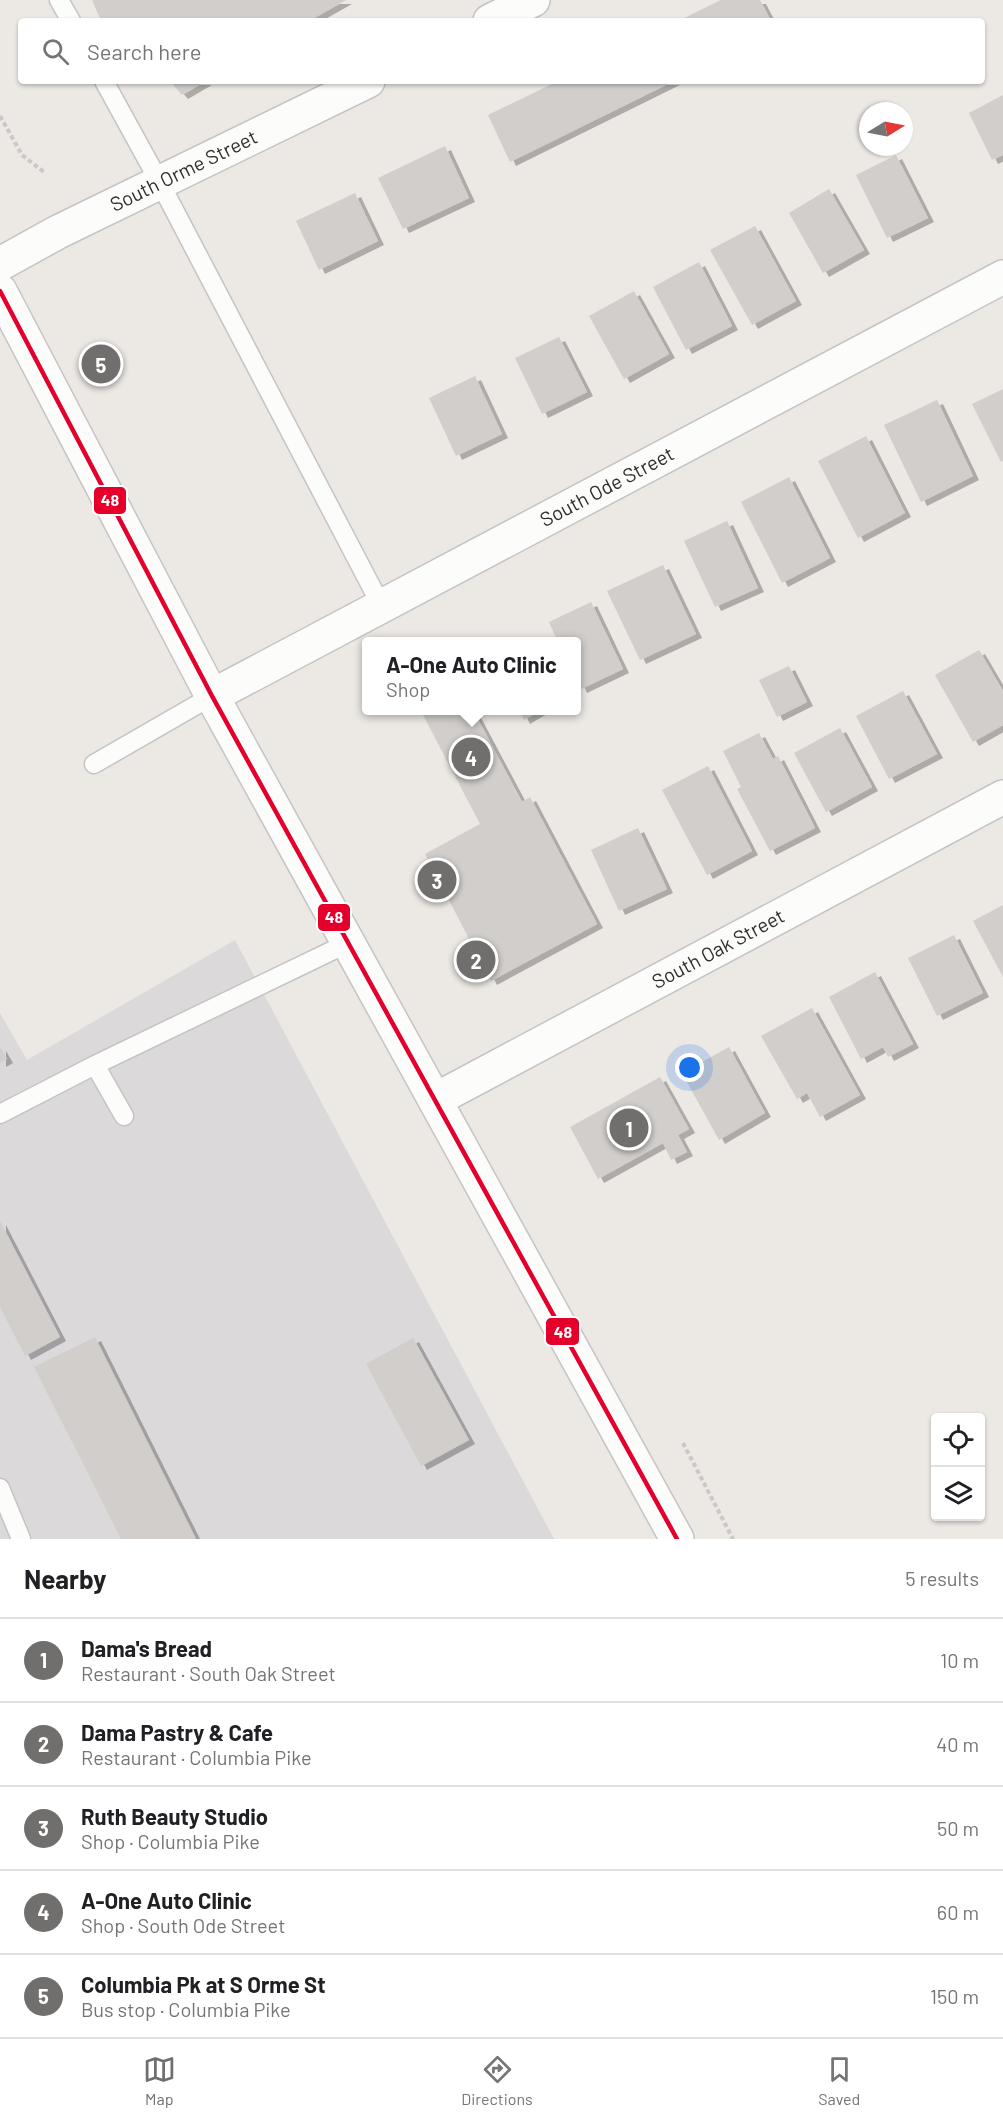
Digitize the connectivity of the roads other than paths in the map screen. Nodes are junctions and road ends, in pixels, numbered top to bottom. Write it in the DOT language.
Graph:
graph roads {
  1 [pos="59,0"];
  2 [pos="533,0"];
  3 [pos="69,18"];
  4 [pos="496,18"];
  5 [pos="106,84"];
  6 [pos="362,84"];
  7 [pos="160,183"];
  8 [pos="0,264"];
  9 [pos="1003,277"];
  10 [pos="0,291"];
  11 [pos="382,606"];
  12 [pos="212,696"];
  13 [pos="94,764"];
  14 [pos="1003,797"];
  15 [pos="348,943"];
  16 [pos="95,1065"];
  17 [pos="435,1100"];
  18 [pos="0,1113"];
  19 [pos="124,1116"];
  20 [pos="0,1488"];
  21 [pos="21,1539"];
  22 [pos="677,1539"];
  1 -- 3 [label="lane"];
  2 -- 4 [label="street"];
  5 -- 7 [label="lane"];
  6 -- 7 [label="street, South Orme Street"];
  7 -- 8 [label="street, South Orme Street"];
  7 -- 11 [label="lane"];
  9 -- 11 [label="street, South Ode Street"];
  10 -- 12 [label="street"];
  11 -- 12 [label="street, South Ode Street"];
  12 -- 13 [label="lane"];
  12 -- 15 [label="street"];
  14 -- 17 [label="street, South Oak Street"];
  15 -- 16 [label="lane"];
  15 -- 17 [label="street"];
  16 -- 18 [label="lane"];
  16 -- 19 [label="lane"];
  17 -- 22 [label="street"];
  20 -- 21 [label="lane"];
}
